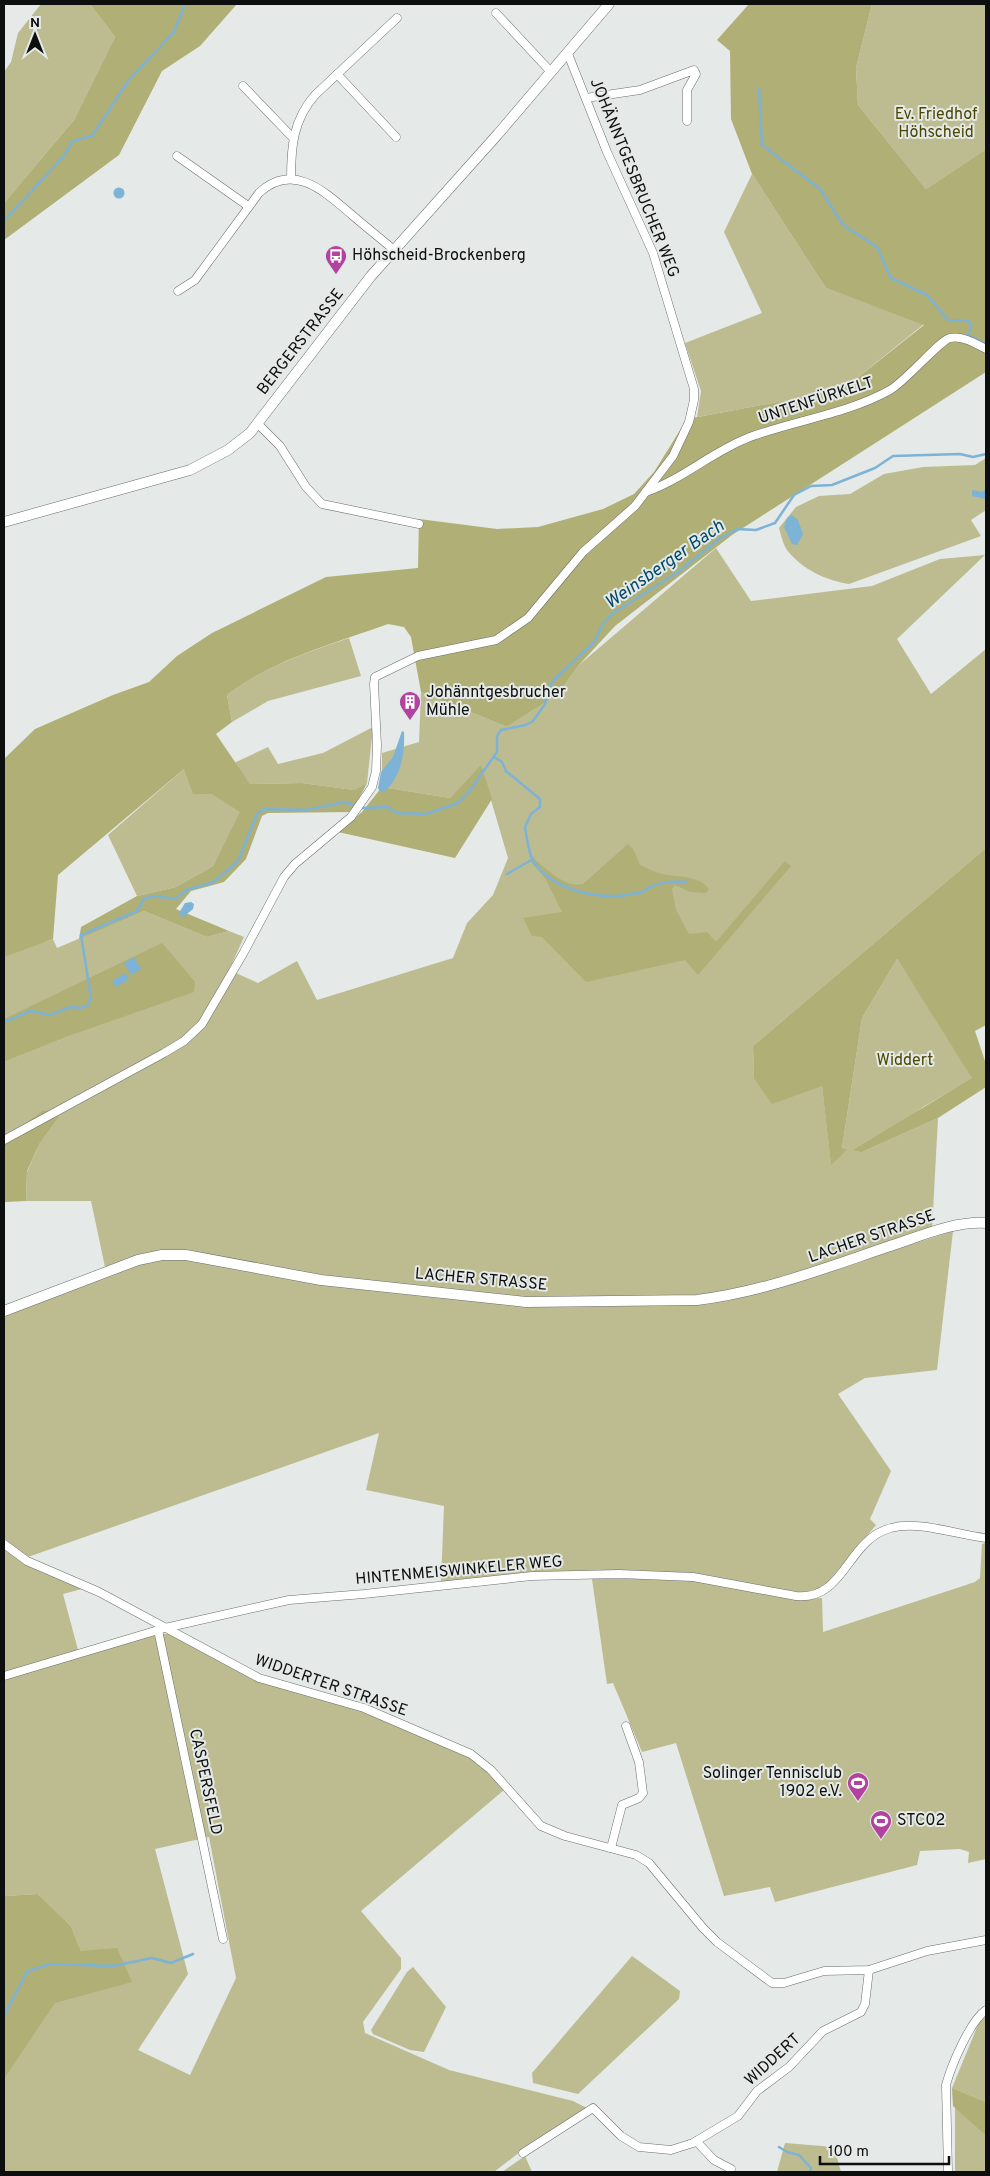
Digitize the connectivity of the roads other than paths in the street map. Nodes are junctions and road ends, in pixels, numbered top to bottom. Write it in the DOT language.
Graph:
graph roads {
  1 [pos="605,5"];
  2 [pos="496,14"];
  3 [pos="397,18"];
  4 [pos="568,54"];
  5 [pos="551,72"];
  6 [pos="337,74"];
  7 [pos="243,86"];
  8 [pos="586,98"];
  9 [pos="687,121"];
  10 [pos="396,137"];
  11 [pos="293,138"];
  12 [pos="177,156"];
  13 [pos="291,179"];
  14 [pos="248,206"];
  15 [pos="394,250"];
  16 [pos="178,291"];
  17 [pos="986,349"];
  18 [pos="258,424"];
  19 [pos="646,492"];
  20 [pos="4,522"];
  21 [pos="419,524"];
  22 [pos="4,1140"];
  23 [pos="986,1223"];
  24 [pos="4,1311"];
  25 [pos="986,1538"];
  26 [pos="4,1544"];
  27 [pos="162,1629"];
  28 [pos="4,1676"];
  29 [pos="626,1726"];
  30 [pos="611,1848"];
  31 [pos="224,1939"];
  32 [pos="986,1940"];
  33 [pos="869,1970"];
  34 [pos="986,2010"];
  35 [pos="696,2141"];
  36 [pos="523,2153"];
  37 [pos="731,2169"];
  38 [pos="948,2172"];
  1 -- 4 [label="street, BERGERSTRASSE"];
  2 -- 5 [label="street"];
  3 -- 6 [label="street"];
  4 -- 5 [label="street, BERGERSTRASSE"];
  4 -- 8 [label="street, JOHÄNNTGESBRUCHER WEG"];
  5 -- 15 [label="street, BERGERSTRASSE"];
  6 -- 10 [label="street"];
  6 -- 11 [label="street"];
  7 -- 11 [label="street"];
  8 -- 9 [label="street"];
  8 -- 19 [label="street, JOHÄNNTGESBRUCHER WEG"];
  11 -- 13 [label="street"];
  12 -- 14 [label="street"];
  13 -- 14 [label="street"];
  13 -- 15 [label="street"];
  14 -- 16 [label="street"];
  15 -- 18 [label="street, BERGERSTRASSE"];
  17 -- 19 [label="street, UNTENFÜRKELT"];
  18 -- 20 [label="street, BERGERSTRASSE"];
  18 -- 21 [label="street"];
  19 -- 22 [label="street, JOHÄNNTGESBRUCHER WEG"];
  23 -- 24 [label="street, LACHER STRASSE"];
  25 -- 27 [label="street, HINTENMEISWINKELER WEG"];
  26 -- 27 [label="street, WIDDERTER STRASSE"];
  27 -- 28 [label="street, HINTENMEISWINKELER WEG"];
  27 -- 30 [label="street, WIDDERTER STRASSE"];
  27 -- 31 [label="street, CASPERSFELD"];
  29 -- 30 [label="street"];
  30 -- 33 [label="street, WIDDERTER STRASSE"];
  32 -- 33 [label="street, WIDDERTER STRASSE"];
  33 -- 35 [label="street, WIDDERT"];
  34 -- 38 [label="street"];
  35 -- 36 [label="street, WIDDERT"];
  35 -- 37 [label="street"];
}
